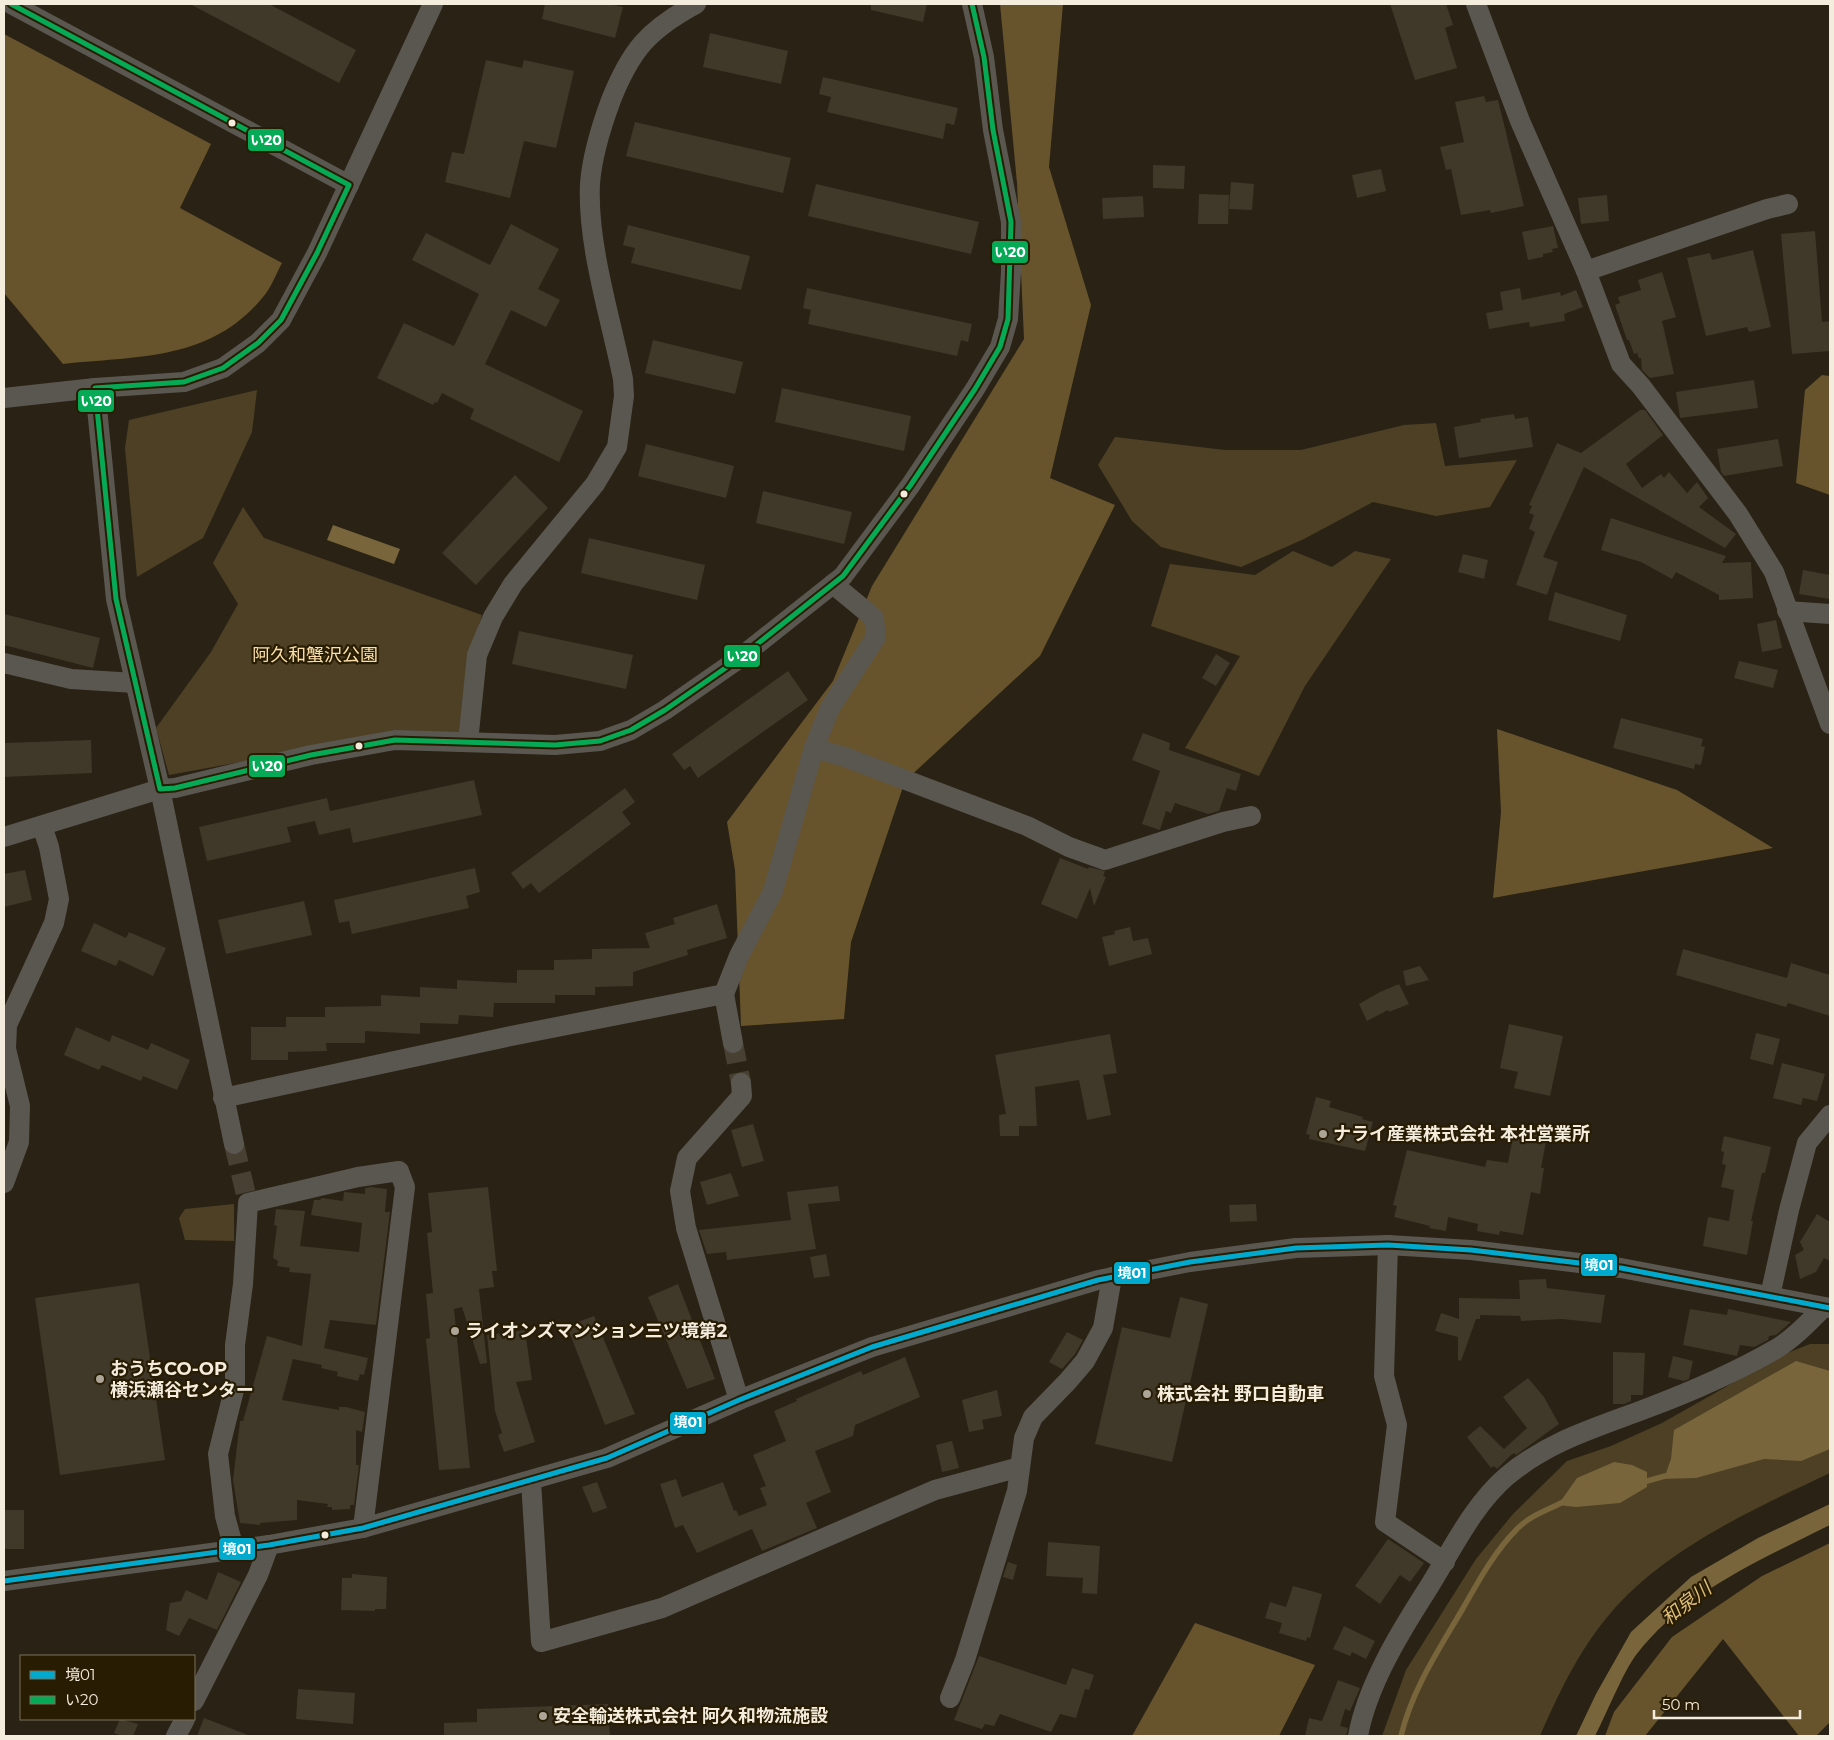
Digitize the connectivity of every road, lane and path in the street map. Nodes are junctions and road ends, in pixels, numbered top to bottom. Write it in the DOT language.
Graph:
graph roads {
  1 [pos="11,4"];
  2 [pos="433,4"];
  3 [pos="696,4"];
  4 [pos="972,4"];
  5 [pos="1476,4"];
  6 [pos="349,185"];
  7 [pos="1788,204"];
  8 [pos="1586,272"];
  9 [pos="95,388"];
  10 [pos="4,398"];
  11 [pos="833,584"];
  12 [pos="1787,611"];
  13 [pos="1830,614"];
  14 [pos="4,663"];
  15 [pos="135,683"];
  16 [pos="1830,724"];
  17 [pos="468,742"];
  18 [pos="814,748"];
  19 [pos="160,789"];
  20 [pos="1251,816"];
  21 [pos="42,826"];
  22 [pos="4,837"];
  23 [pos="724,994"];
  24 [pos="733,1043"];
  25 [pos="740,1083"];
  26 [pos="223,1098"];
  27 [pos="1830,1115"];
  28 [pos="234,1144"];
  29 [pos="5,1180"];
  30 [pos="1388,1245"];
  31 [pos="1112,1277"];
  32 [pos="1770,1296"];
  33 [pos="1827,1308"];
  34 [pos="739,1400"];
  35 [pos="1020,1467"];
  36 [pos="531,1481"];
  37 [pos="363,1528"];
  38 [pos="270,1545"];
  39 [pos="234,1549"];
  40 [pos="1445,1562"];
  41 [pos="4,1581"];
  42 [pos="950,1698"];
  43 [pos="195,1699"];
  44 [pos="184,1720"];
  45 [pos="176,1736"];
  46 [pos="1358,1736"];
  1 -- 6 [label="street"];
  2 -- 6 [label="street"];
  3 -- 17 [label="street"];
  4 -- 11 [label="street"];
  5 -- 8 [label="street"];
  6 -- 9 [label="street"];
  7 -- 8 [label="street"];
  8 -- 12 [label="street"];
  9 -- 10 [label="street"];
  9 -- 15 [label="street"];
  11 -- 17 [label="street"];
  11 -- 18 [label="street"];
  12 -- 13 [label="street"];
  12 -- 16 [label="street"];
  14 -- 15 [label="street"];
  15 -- 19 [label="street"];
  17 -- 19 [label="street"];
  18 -- 20 [label="street"];
  18 -- 23 [label="street"];
  19 -- 21 [label="street"];
  19 -- 26 [label="street"];
  21 -- 22 [label="street"];
  21 -- 29 [label="street"];
  23 -- 24 [label="street"];
  23 -- 26 [label="street"];
  25 -- 34 [label="street"];
  26 -- 28 [label="street"];
  27 -- 32 [label="street"];
  30 -- 31 [label="street"];
  30 -- 32 [label="street"];
  30 -- 40 [label="street"];
  31 -- 34 [label="street"];
  31 -- 35 [label="street"];
  32 -- 33 [label="street"];
  33 -- 40 [label="street"];
  34 -- 36 [label="street"];
  35 -- 36 [label="street"];
  35 -- 42 [label="street"];
  36 -- 37 [label="street"];
  37 -- 38 [label="street"];
  37 -- 39 [label="street"];
  38 -- 39 [label="street"];
  38 -- 43 [label="street"];
  39 -- 41 [label="street"];
  40 -- 46 [label="street"];
  44 -- 45 [label="street"];
}
